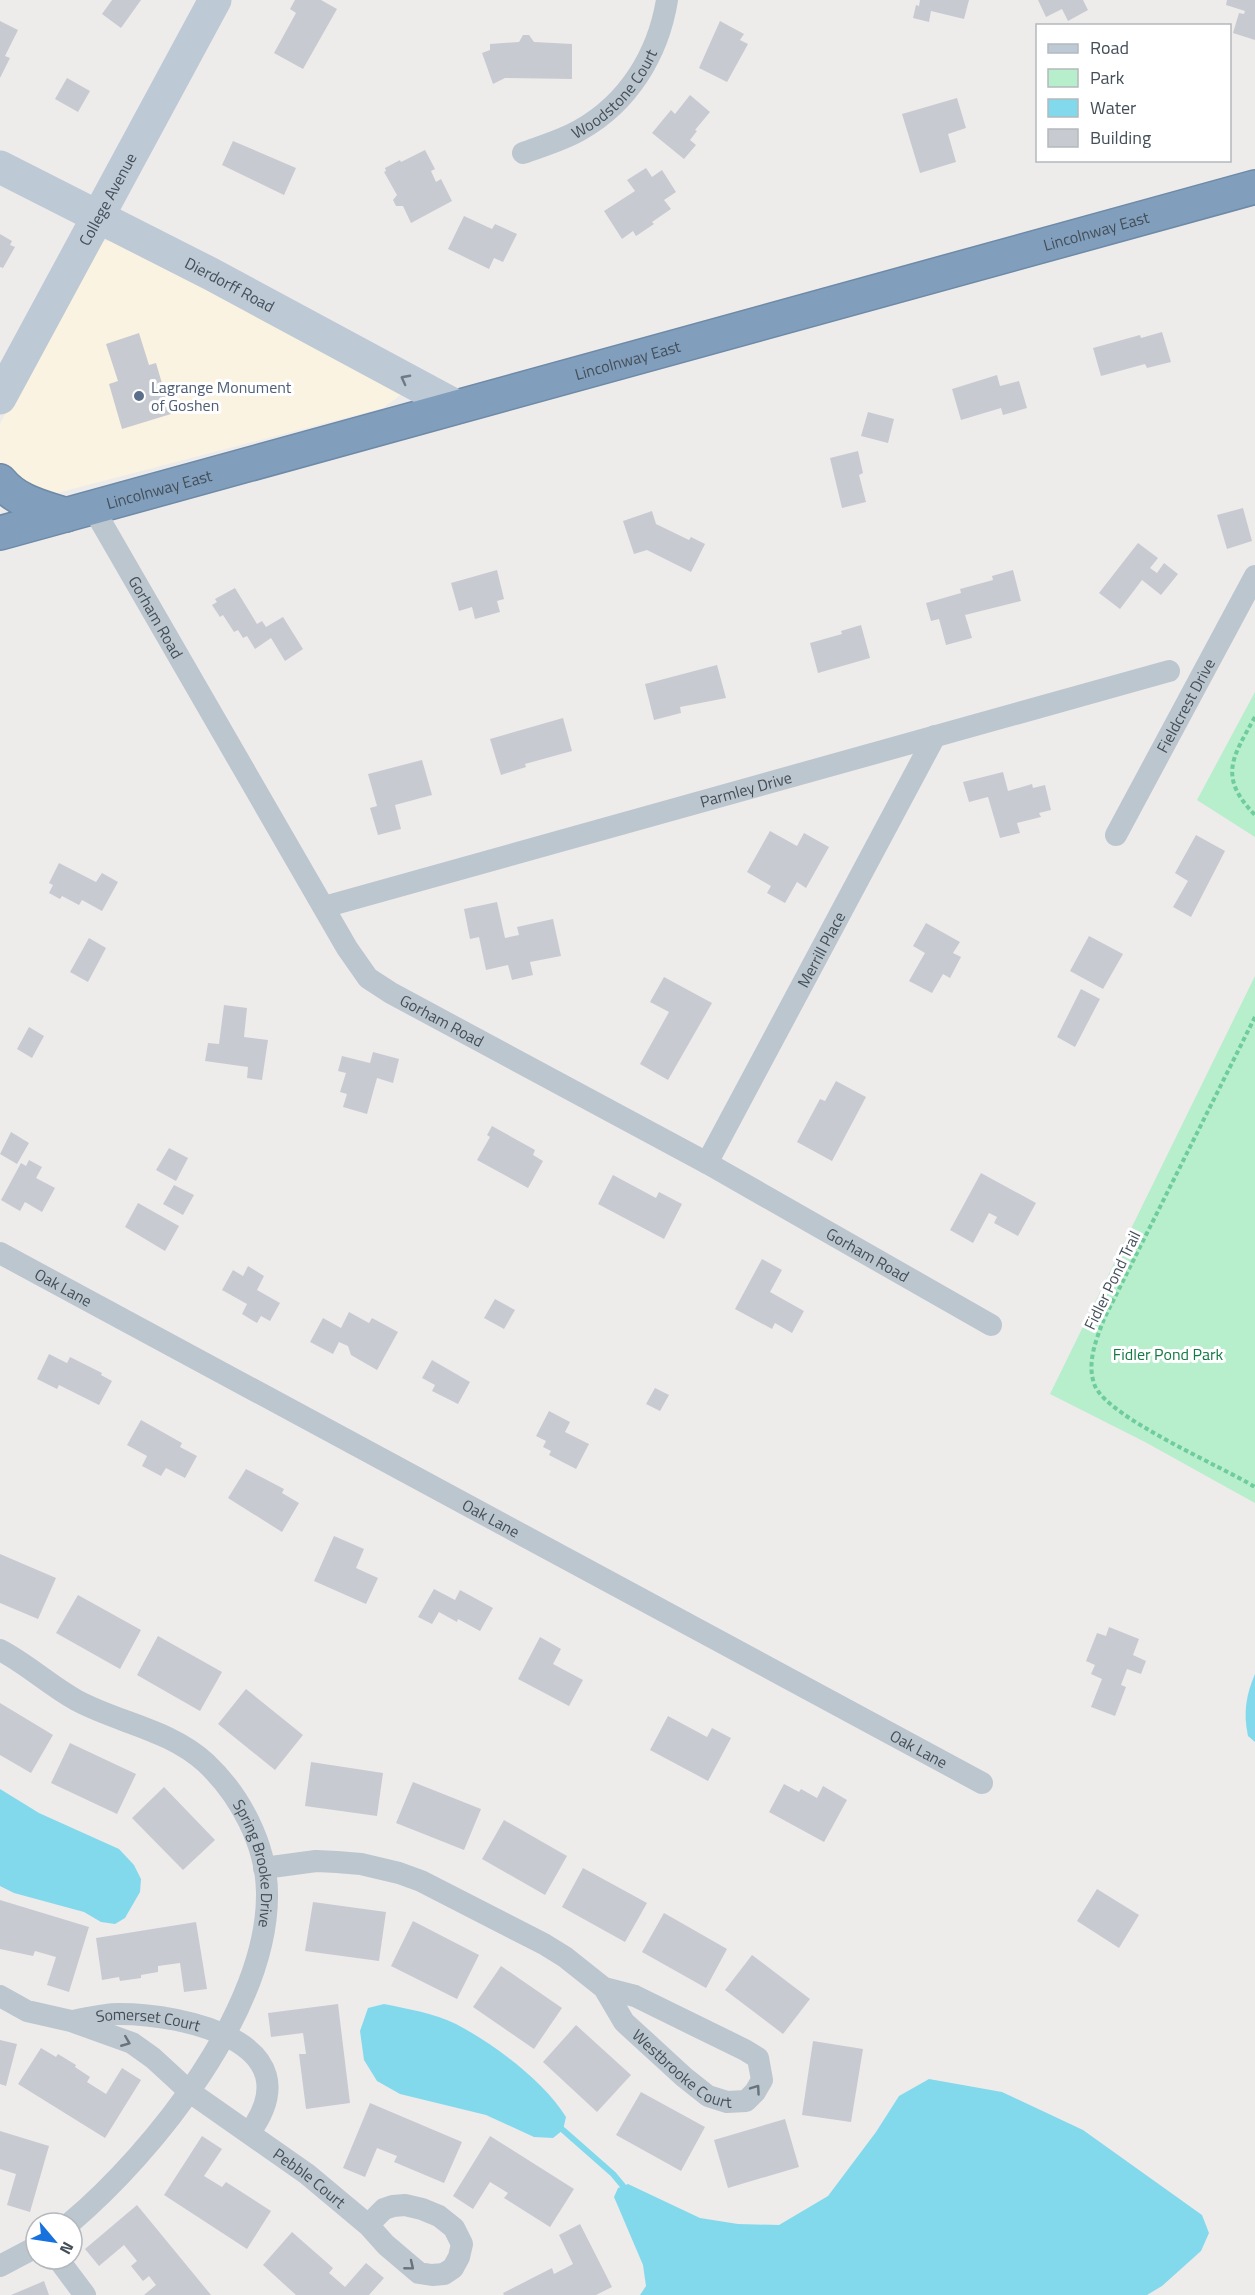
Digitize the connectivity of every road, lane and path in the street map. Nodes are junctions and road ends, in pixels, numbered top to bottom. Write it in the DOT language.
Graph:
graph roads {
  1 [pos="215,0"];
  2 [pos="667,0"];
  3 [pos="524,153"];
  4 [pos="0,167"];
  5 [pos="1255,187"];
  6 [pos="98,217"];
  7 [pos="0,398"];
  8 [pos="456,406"];
  9 [pos="0,481"];
  10 [pos="79,512"];
  11 [pos="0,533"];
  12 [pos="1255,576"];
  13 [pos="1169,671"];
  14 [pos="1255,717"];
  15 [pos="934,736"];
  16 [pos="1255,815"];
  17 [pos="1116,835"];
  18 [pos="324,907"];
  19 [pos="1255,1017"];
  20 [pos="707,1163"];
  21 [pos="0,1253"];
  22 [pos="992,1325"];
  23 [pos="1255,1487"];
  24 [pos="0,1650"];
  25 [pos="982,1783"];
  26 [pos="264,1868"];
  27 [pos="604,1988"];
  28 [pos="0,1996"];
  29 [pos="71,2021"];
  30 [pos="224,2033"];
  31 [pos="190,2092"];
  32 [pos="250,2132"];
  33 [pos="83,2211"];
  34 [pos="368,2225"];
  35 [pos="24,2253"];
  36 [pos="0,2266"];
  37 [pos="66,2271"];
  38 [pos="85,2295"];
  1 -- 6 [label="street, College Avenue"];
  2 -- 3 [label="street, Woodstone Court"];
  4 -- 6 [label="street, Dierdorff Road"];
  5 -- 8 [label="highway, Lincolnway East"];
  6 -- 7 [label="street, College Avenue"];
  8 -- 6 [label="street, Dierdorff Road, one-way"];
  8 -- 10 [label="highway, Lincolnway East"];
  9 -- 10 [label="highway"];
  10 -- 11 [label="highway, Lincolnway East"];
  10 -- 18 [label="street, Gorham Road"];
  12 -- 17 [label="street, Fieldcrest Drive"];
  13 -- 15 [label="street, Parmley Drive"];
  14 -- 16 [label="path"];
  15 -- 18 [label="street, Parmley Drive"];
  15 -- 20 [label="street, Merrill Place"];
  18 -- 20 [label="street, Gorham Road"];
  19 -- 23 [label="path, Fidler Pond Trail"];
  20 -- 22 [label="street, Gorham Road"];
  21 -- 25 [label="street, Oak Lane"];
  24 -- 26 [label="street, Spring Brooke Drive"];
  26 -- 27 [label="street, Westbrooke Court"];
  26 -- 30 [label="street, Spring Brooke Drive"];
  27 -- 27 [label="street, Westbrooke Court, one-way"];
  28 -- 29 [label="street, Somerset Court"];
  29 -- 30 [label="street, Somerset Court"];
  29 -- 31 [label="street, Somerset Court, one-way"];
  30 -- 31 [label="street, Spring Brooke Drive"];
  30 -- 32 [label="street"];
  31 -- 32 [label="street, Pebble Court"];
  31 -- 33 [label="street, Spring Brooke Drive"];
  32 -- 34 [label="street, Pebble Court"];
  35 -- 36 [label="street"];
  37 -- 38 [label="street"];
}
